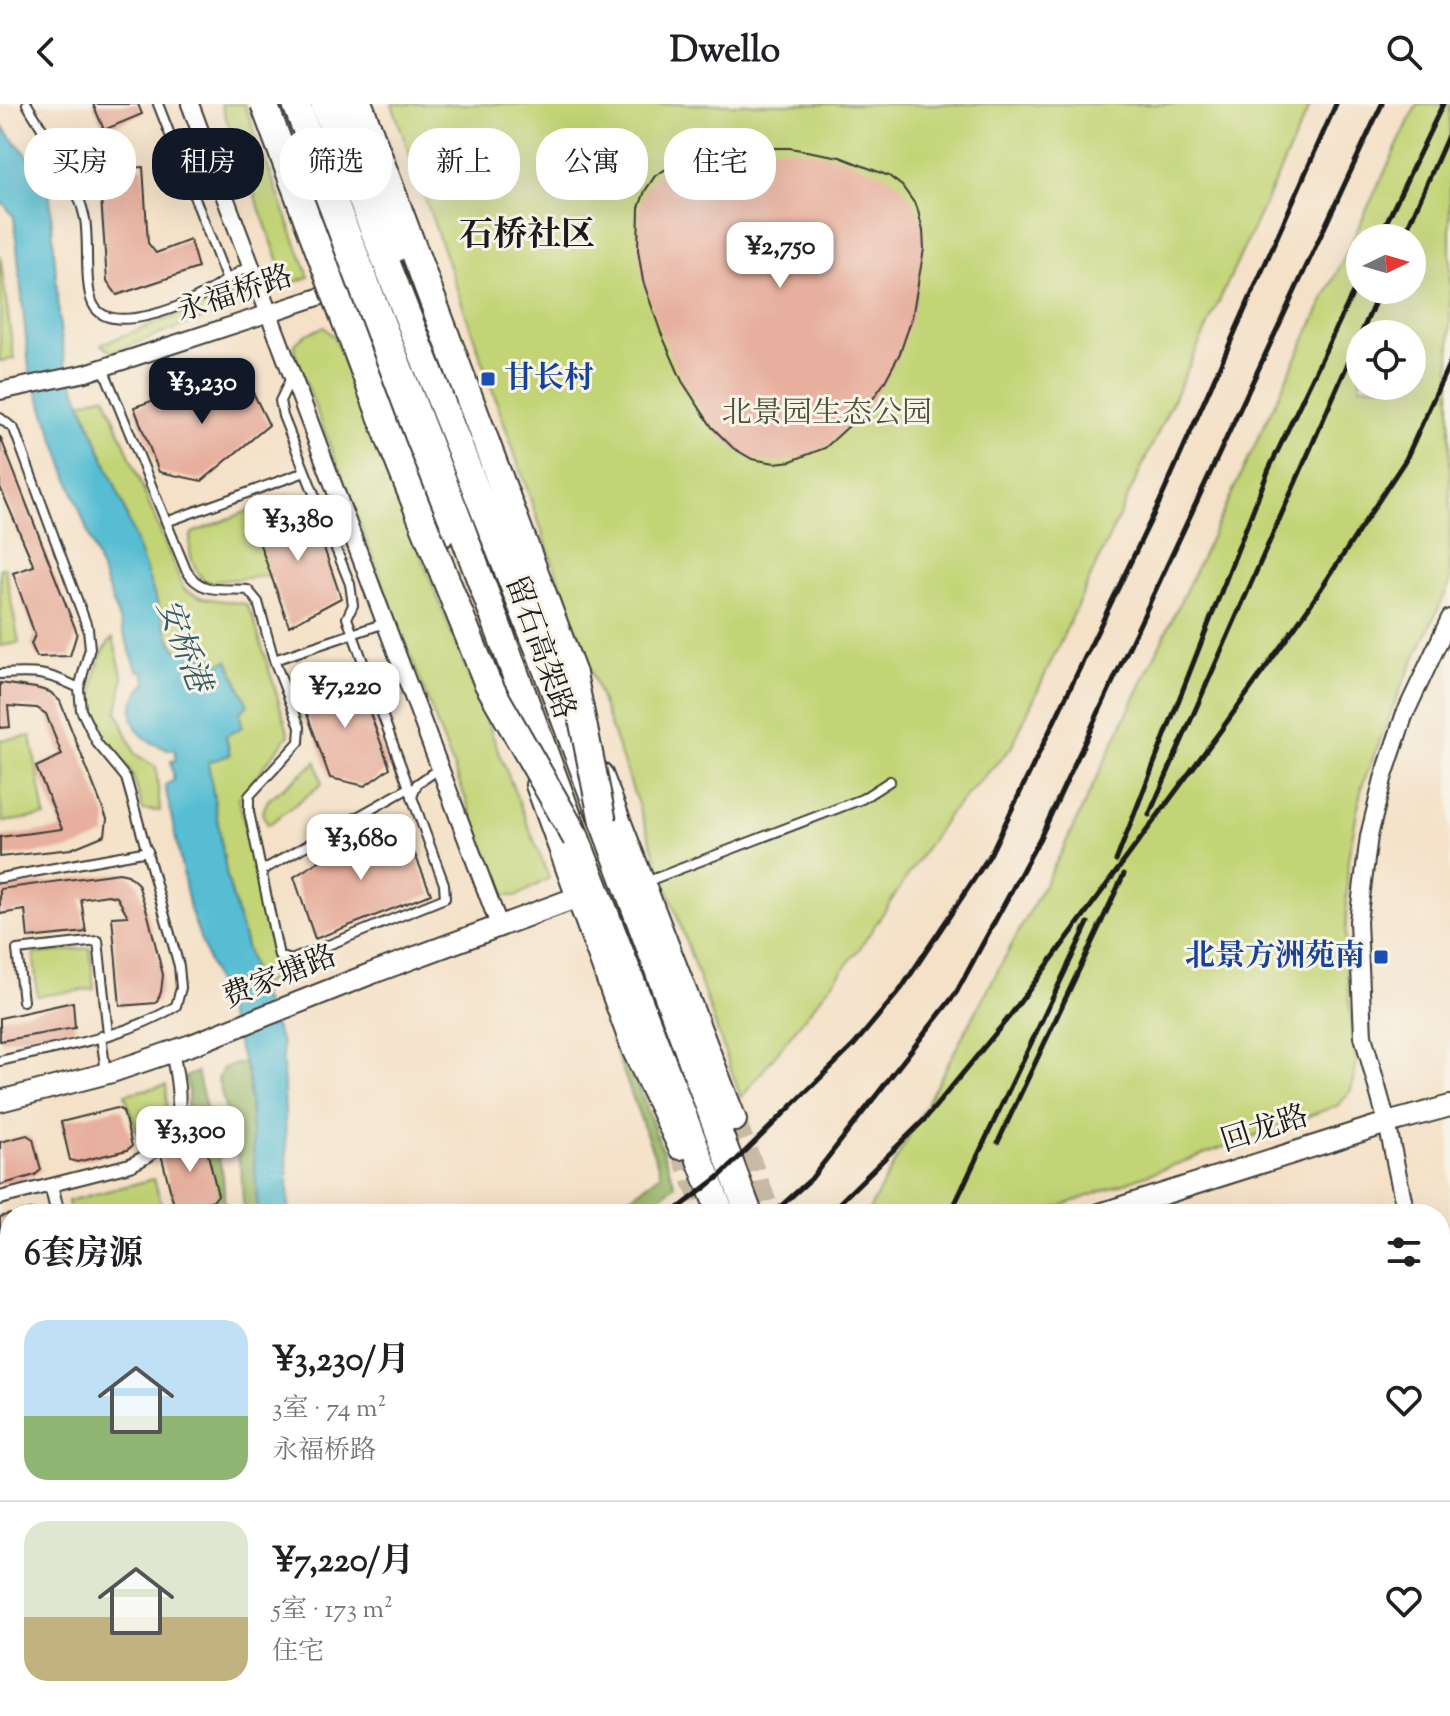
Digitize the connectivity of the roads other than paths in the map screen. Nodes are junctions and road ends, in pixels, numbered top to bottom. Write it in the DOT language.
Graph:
graph roads {
  1 [pos="27,104"];
  2 [pos="158,104"];
  3 [pos="190,104"];
  4 [pos="264,104"];
  5 [pos="277,104"];
  6 [pos="296,104"];
  7 [pos="324,104"];
  8 [pos="341,104"];
  9 [pos="359,104"];
  10 [pos="251,265"];
  11 [pos="226,278"];
  12 [pos="347,288"];
  13 [pos="268,313"];
  14 [pos="103,368"];
  15 [pos="292,376"];
  16 [pos="0,390"];
  17 [pos="0,418"];
  18 [pos="305,472"];
  19 [pos="166,522"];
  20 [pos="1450,618"];
  21 [pos="386,623"];
  22 [pos="353,634"];
  23 [pos="274,660"];
  24 [pos="0,674"];
  25 [pos="79,688"];
  26 [pos="440,768"];
  27 [pos="890,781"];
  28 [pos="410,792"];
  29 [pos="603,822"];
  30 [pos="576,838"];
  31 [pos="148,851"];
  32 [pos="261,871"];
  33 [pos="0,878"];
  34 [pos="643,883"];
  35 [pos="578,897"];
  36 [pos="499,925"];
  37 [pos="23,1001"];
  38 [pos="104,1035"];
  39 [pos="172,1051"];
  40 [pos="0,1061"];
  41 [pos="107,1074"];
  42 [pos="0,1101"];
  43 [pos="1450,1106"];
  44 [pos="735,1120"];
  45 [pos="1387,1123"];
  46 [pos="680,1148"];
  47 [pos="51,1185"];
  48 [pos="0,1198"];
  49 [pos="56,1204"];
  50 [pos="717,1204"];
  51 [pos="745,1204"];
  52 [pos="1132,1204"];
  53 [pos="1404,1204"];
  1 -- 11 [label="lane"];
  2 -- 11 [label="lane"];
  3 -- 10 [label="street"];
  4 -- 30 [label="highway, bridge"];
  5 -- 12 [label="main road"];
  6 -- 30 [label="highway, 留石高架路, bridge"];
  7 -- 29 [label="highway, 留石高架路, bridge"];
  8 -- 34 [label="main road"];
  9 -- 29 [label="highway, bridge"];
  10 -- 11 [label="lane"];
  10 -- 13 [label="street"];
  12 -- 13 [label="street, 永福桥路"];
  12 -- 35 [label="main road"];
  13 -- 14 [label="street, 永福桥路"];
  13 -- 15 [label="street"];
  14 -- 16 [label="street, 永福桥路"];
  14 -- 19 [label="lane"];
  15 -- 18 [label="lane"];
  15 -- 21 [label="street"];
  17 -- 25 [label="lane"];
  18 -- 19 [label="lane"];
  18 -- 22 [label="lane"];
  19 -- 23 [label="lane"];
  20 -- 45 [label="street"];
  21 -- 22 [label="lane"];
  21 -- 26 [label="street"];
  22 -- 23 [label="lane"];
  22 -- 28 [label="lane"];
  23 -- 32 [label="lane"];
  24 -- 25 [label="lane"];
  25 -- 31 [label="lane"];
  26 -- 28 [label="lane"];
  26 -- 36 [label="street"];
  27 -- 34 [label="lane"];
  28 -- 32 [label="lane"];
  28 -- 32 [label="lane"];
  29 -- 51 [label="highway, 留石高架路"];
  30 -- 50 [label="highway, 留石高架路"];
  31 -- 33 [label="lane"];
  31 -- 38 [label="lane"];
  34 -- 44 [label="main road"];
  35 -- 36 [label="street, 费家塘路"];
  35 -- 46 [label="main road"];
  36 -- 39 [label="street, 费家塘路"];
  37 -- 38 [label="lane"];
  38 -- 40 [label="lane"];
  38 -- 41 [label="lane"];
  39 -- 41 [label="street, 费家塘路"];
  39 -- 47 [label="street"];
  41 -- 42 [label="street, 费家塘路"];
  43 -- 45 [label="street, 回龙路"];
  45 -- 52 [label="street, 回龙路"];
  45 -- 53 [label="street"];
  47 -- 48 [label="street"];
  47 -- 49 [label="street"];
}
